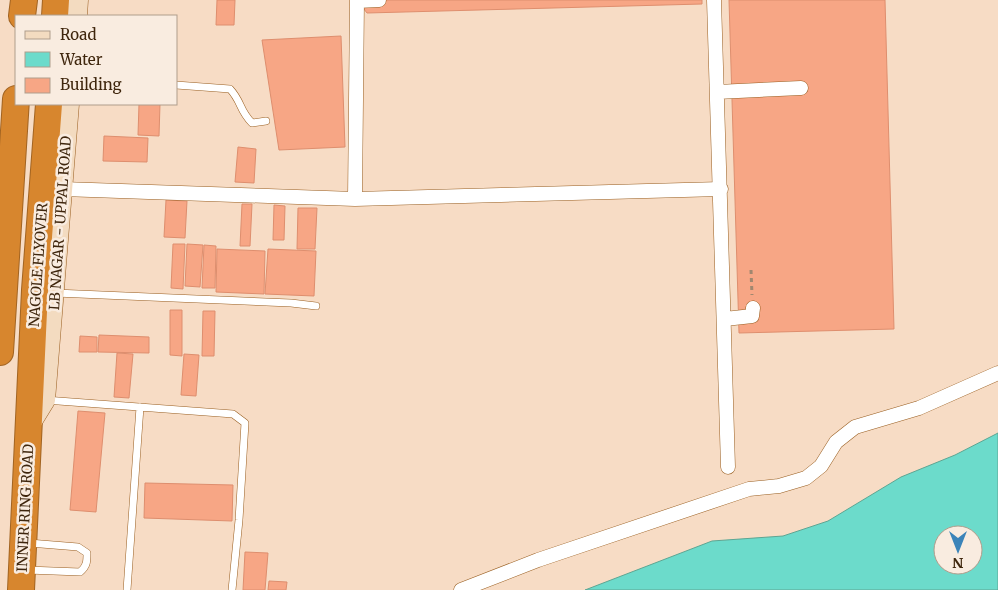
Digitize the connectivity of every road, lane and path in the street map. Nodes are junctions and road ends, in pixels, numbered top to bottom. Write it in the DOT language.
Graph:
graph roads {
  1 [pos="24,0"];
  2 [pos="56,0"];
  3 [pos="78,0"];
  4 [pos="379,0"];
  5 [pos="714,0"];
  6 [pos="357,1"];
  7 [pos="22,15"];
  8 [pos="55,15"];
  9 [pos="77,15"];
  10 [pos="178,86"];
  11 [pos="801,88"];
  12 [pos="718,92"];
  13 [pos="16,105"];
  14 [pos="49,105"];
  15 [pos="69,105"];
  16 [pos="266,121"];
  17 [pos="62,189"];
  18 [pos="721,189"];
  19 [pos="355,199"];
  20 [pos="751,270"];
  21 [pos="54,293"];
  22 [pos="316,306"];
  23 [pos="753,308"];
  24 [pos="725,319"];
  25 [pos="0,352"];
  26 [pos="998,373"];
  27 [pos="45,400"];
  28 [pos="140,407"];
  29 [pos="28,426"];
  30 [pos="728,468"];
  31 [pos="23,542"];
  32 [pos="22,580"];
  33 [pos="127,590"];
  34 [pos="232,590"];
  35 [pos="461,590"];
  1 -- 7 [label="highway"];
  2 -- 8 [label="highway"];
  3 -- 9 [label="street"];
  4 -- 6 [label="street"];
  5 -- 12 [label="street"];
  6 -- 19 [label="street"];
  10 -- 16 [label="lane"];
  11 -- 12 [label="street"];
  12 -- 18 [label="street"];
  13 -- 25 [label="highway"];
  14 -- 29 [label="highway, NAGOLE FLYOVER"];
  15 -- 17 [label="street, LB NAGAR - UPPAL ROAD"];
  17 -- 19 [label="street"];
  17 -- 21 [label="street, LB NAGAR - UPPAL ROAD"];
  18 -- 19 [label="street"];
  18 -- 24 [label="street"];
  20 -- 23 [label="path"];
  21 -- 22 [label="lane"];
  21 -- 27 [label="street, LB NAGAR - UPPAL ROAD"];
  23 -- 24 [label="street"];
  24 -- 30 [label="street"];
  26 -- 35 [label="street"];
  27 -- 28 [label="lane"];
  27 -- 29 [label="street, LB NAGAR - UPPAL ROAD"];
  28 -- 33 [label="lane"];
  28 -- 34 [label="lane"];
  29 -- 31 [label="highway, INNER RING ROAD"];
  31 -- 32 [label="highway, INNER RING ROAD"];
  31 -- 32 [label="lane"];
}
